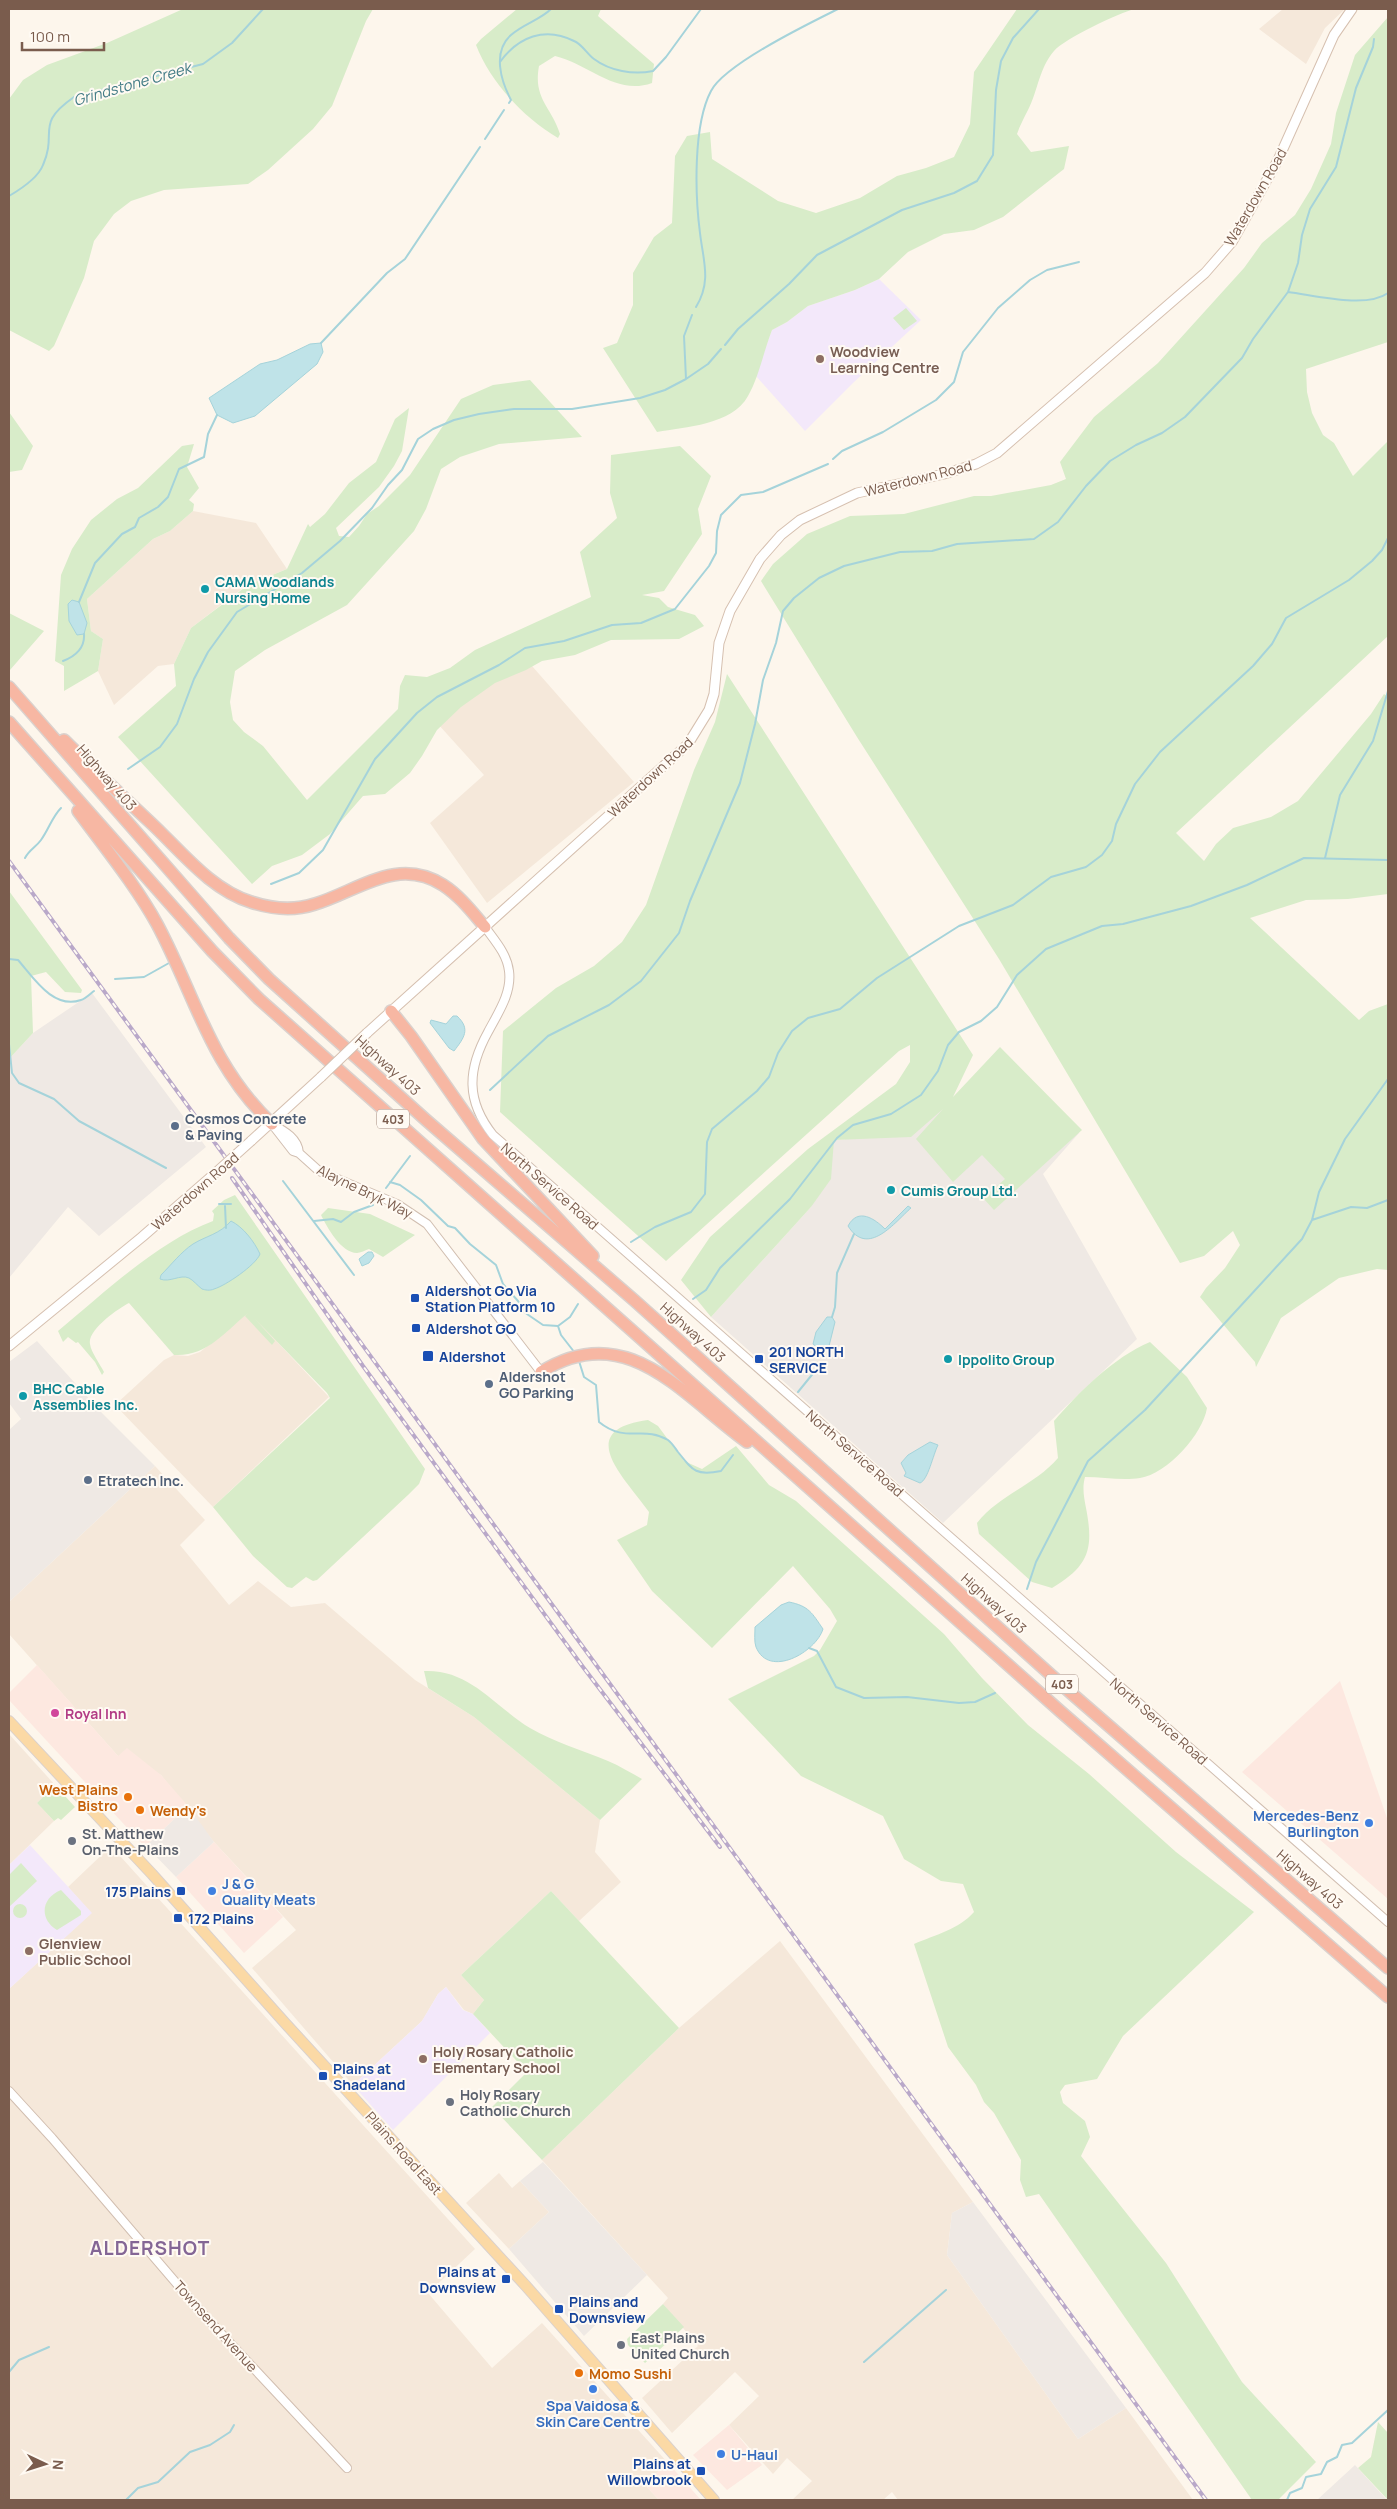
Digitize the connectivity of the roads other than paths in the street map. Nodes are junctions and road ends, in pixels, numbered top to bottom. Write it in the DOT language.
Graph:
graph roads {
  1 [pos="1352,9"];
  2 [pos="9,686"];
  3 [pos="9,722"];
  4 [pos="21,736"];
  5 [pos="485,928"];
  6 [pos="391,1011"];
  7 [pos="272,1124"];
  8 [pos="636,1301"];
  9 [pos="9,1346"];
  10 [pos="541,1372"];
  11 [pos="792,1474"];
  12 [pos="9,1721"];
  13 [pos="1388,1922"];
  14 [pos="1388,1968"];
  15 [pos="1388,1997"];
  16 [pos="9,2091"];
  17 [pos="347,2468"];
  18 [pos="714,2500"];
  1 -- 5 [label="main road, Waterdown Road"];
  2 -- 5 [label="highway"];
  2 -- 8 [label="highway, Highway 403 / 403"];
  3 -- 4 [label="highway, 403"];
  4 -- 7 [label="highway"];
  4 -- 11 [label="highway, 403"];
  5 -- 6 [label="main road, Waterdown Road"];
  5 -- 13 [label="street, North Service Road"];
  6 -- 7 [label="main road, Waterdown Road, bridge"];
  6 -- 8 [label="highway"];
  7 -- 9 [label="main road, Waterdown Road, bridge"];
  7 -- 10 [label="street, Alayne Bryk Way"];
  8 -- 14 [label="highway, Highway 403 / 403"];
  10 -- 11 [label="highway"];
  11 -- 15 [label="highway, 403"];
  12 -- 18 [label="main road, Plains Road East"];
  16 -- 17 [label="street, Townsend Avenue"];
}
